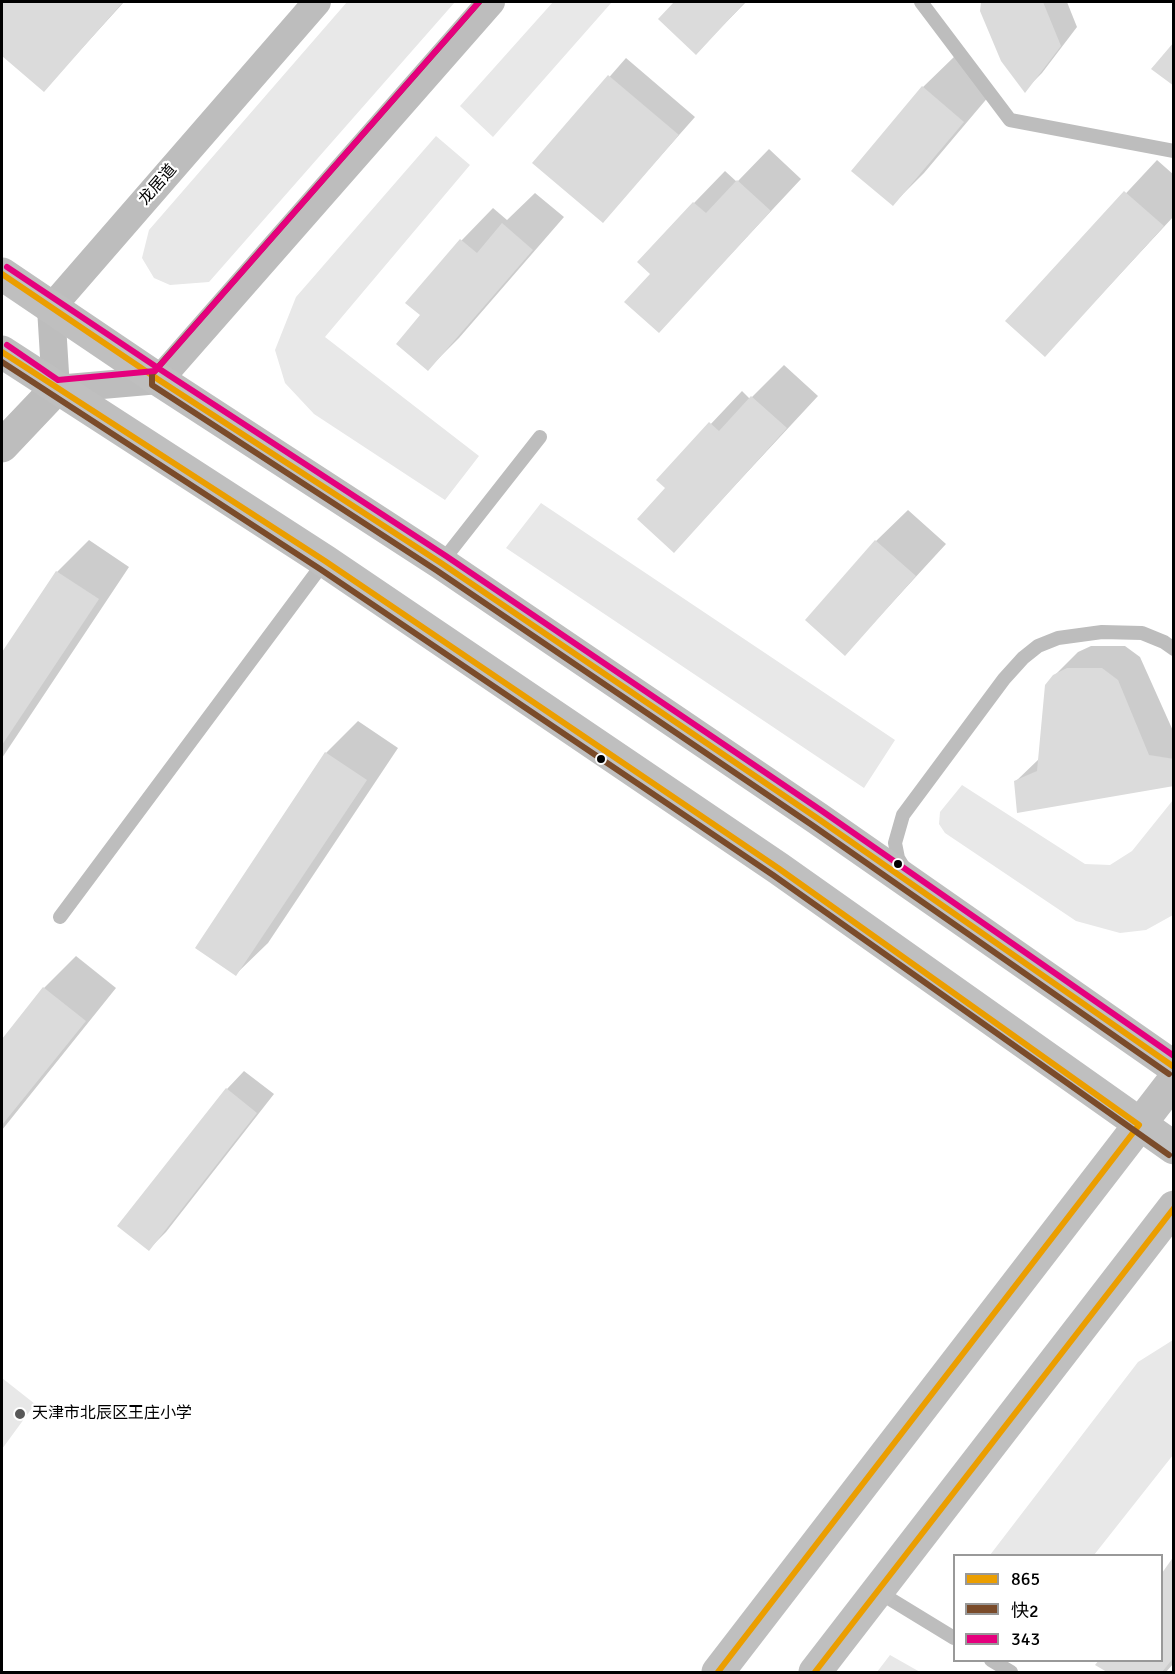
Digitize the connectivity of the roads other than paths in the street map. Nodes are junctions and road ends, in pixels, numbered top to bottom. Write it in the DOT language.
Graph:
graph roads {
  1 [pos="317,2"];
  2 [pos="491,2"];
  3 [pos="921,2"];
  4 [pos="1173,151"];
  5 [pos="2,274"];
  6 [pos="51,308"];
  7 [pos="2,352"];
  8 [pos="159,380"];
  9 [pos="56,389"];
  10 [pos="540,437"];
  11 [pos="2,447"];
  12 [pos="325,561"];
  13 [pos="441,563"];
  14 [pos="1173,649"];
  15 [pos="916,890"];
  16 [pos="60,917"];
  17 [pos="1173,1067"];
  18 [pos="1173,1080"];
  19 [pos="1139,1125"];
  20 [pos="1173,1148"];
  21 [pos="1173,1207"];
  22 [pos="877,1592"];
  23 [pos="953,1637"];
  24 [pos="995,1662"];
  25 [pos="718,1672"];
  26 [pos="815,1672"];
  27 [pos="1011,1672"];
  1 -- 6 [label="street, 龙居道"];
  2 -- 8 [label="street"];
  3 -- 4 [label="lane"];
  5 -- 6 [label="main road"];
  6 -- 8 [label="main road"];
  6 -- 9 [label="street"];
  7 -- 9 [label="main road"];
  8 -- 9 [label="street"];
  8 -- 13 [label="main road"];
  9 -- 11 [label="street"];
  9 -- 12 [label="main road"];
  10 -- 13 [label="lane"];
  12 -- 16 [label="lane"];
  12 -- 19 [label="main road"];
  13 -- 15 [label="main road"];
  14 -- 15 [label="lane"];
  15 -- 17 [label="main road"];
  18 -- 19 [label="main road"];
  19 -- 20 [label="main road"];
  19 -- 25 [label="main road"];
  21 -- 22 [label="main road"];
  22 -- 23 [label="lane"];
  22 -- 26 [label="main road"];
  24 -- 27 [label="lane"];
}
